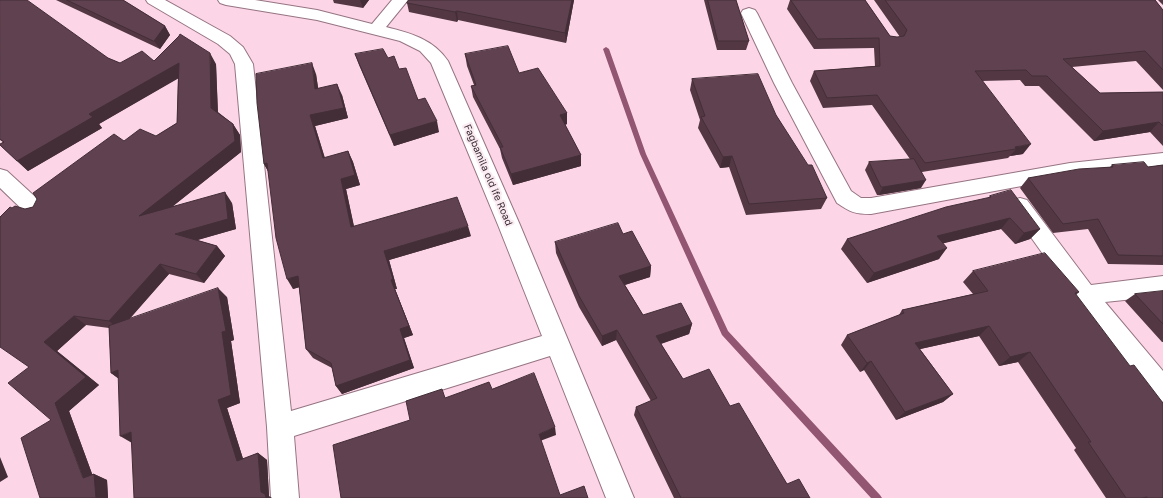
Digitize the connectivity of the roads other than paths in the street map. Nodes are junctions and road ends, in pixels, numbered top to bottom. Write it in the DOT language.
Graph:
graph roads {
  1 [pos="154,0"];
  2 [pos="226,0"];
  3 [pos="400,0"];
  4 [pos="749,13"];
  5 [pos="376,29"];
  6 [pos="1163,160"];
  7 [pos="0,176"];
  8 [pos="1003,183"];
  9 [pos="36,210"];
  10 [pos="1163,286"];
  11 [pos="1085,295"];
  12 [pos="556,343"];
  13 [pos="1163,390"];
  14 [pos="280,426"];
  15 [pos="285,498"];
  16 [pos="620,498"];
  1 -- 14 [label="street"];
  2 -- 5 [label="street, Fagbamila old ife Road"];
  3 -- 5 [label="street"];
  4 -- 8 [label="street"];
  5 -- 12 [label="street, Fagbamila old ife Road"];
  6 -- 8 [label="street"];
  7 -- 9 [label="street"];
  8 -- 11 [label="street"];
  10 -- 11 [label="street"];
  11 -- 13 [label="street"];
  12 -- 14 [label="street"];
  12 -- 16 [label="street, Fagbamila old ife Road"];
  14 -- 15 [label="street"];
}
